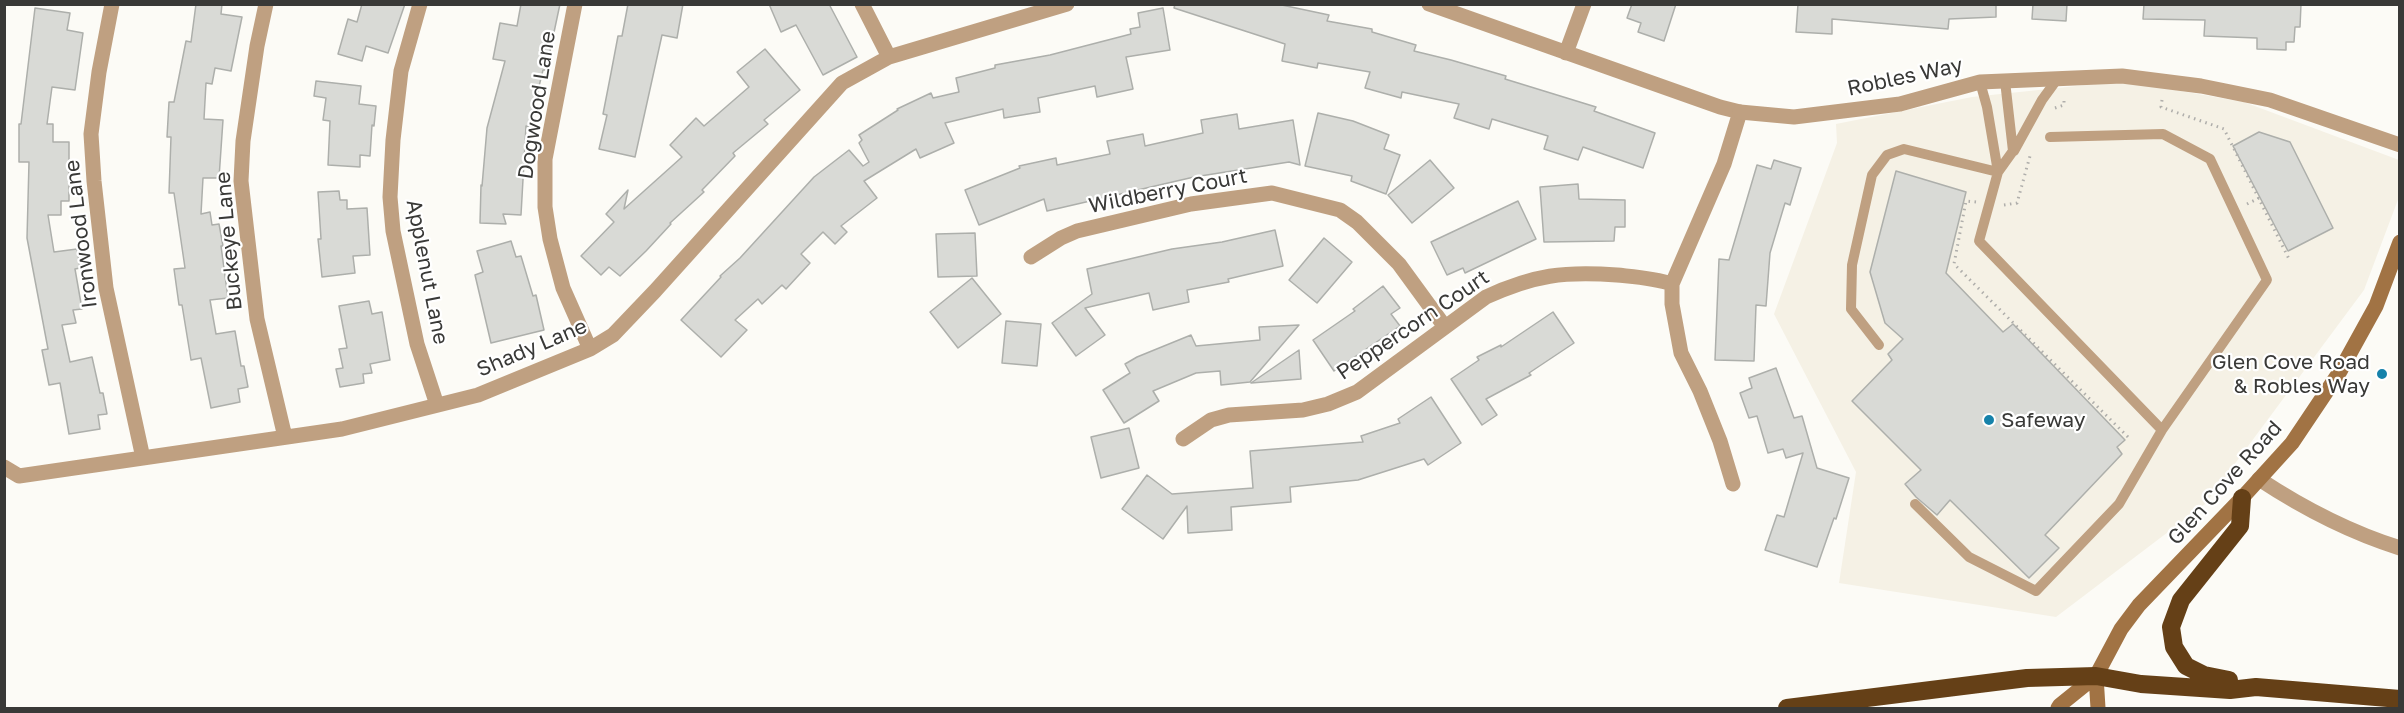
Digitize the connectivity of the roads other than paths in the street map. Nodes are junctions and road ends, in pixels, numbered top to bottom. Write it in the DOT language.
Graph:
graph roads {
  1 [pos="112,4"];
  2 [pos="266,4"];
  3 [pos="420,4"];
  4 [pos="575,4"];
  5 [pos="862,4"];
  6 [pos="1067,4"];
  7 [pos="1429,4"];
  8 [pos="1584,4"];
  9 [pos="1566,53"];
  10 [pos="889,57"];
  11 [pos="2058,78"];
  12 [pos="2006,81"];
  13 [pos="1980,82"];
  14 [pos="1740,112"];
  15 [pos="2050,137"];
  16 [pos="2400,145"];
  17 [pos="2013,151"];
  18 [pos="1998,172"];
  19 [pos="2400,242"];
  20 [pos="1031,257"];
  21 [pos="1672,284"];
  22 [pos="1445,327"];
  23 [pos="1880,345"];
  24 [pos="591,349"];
  25 [pos="437,405"];
  26 [pos="2162,430"];
  27 [pos="285,437"];
  28 [pos="1183,439"];
  29 [pos="142,458"];
  30 [pos="4,467"];
  31 [pos="2259,479"];
  32 [pos="1733,483"];
  33 [pos="2242,498"];
  34 [pos="1915,504"];
  35 [pos="2400,548"];
  36 [pos="2096,676"];
  37 [pos="2256,687"];
  38 [pos="2400,699"];
  39 [pos="2059,707"];
  40 [pos="2099,707"];
  41 [pos="1787,708"];
  1 -- 29 [label="street, Ironwood Lane"];
  2 -- 27 [label="street, Buckeye Lane"];
  3 -- 25 [label="street, Applenut Lane"];
  4 -- 24 [label="street, Dogwood Lane"];
  5 -- 10 [label="street"];
  6 -- 10 [label="street, Shady Lane"];
  7 -- 9 [label="street, Robles Way"];
  8 -- 9 [label="street"];
  9 -- 14 [label="street, Robles Way"];
  10 -- 24 [label="street, Shady Lane"];
  11 -- 12 [label="street, Robles Way"];
  11 -- 16 [label="street, Robles Way"];
  11 -- 17 [label="lane"];
  12 -- 13 [label="street, Robles Way"];
  12 -- 17 [label="lane"];
  13 -- 14 [label="street, Robles Way"];
  13 -- 18 [label="lane"];
  14 -- 21 [label="street"];
  15 -- 26 [label="lane"];
  17 -- 18 [label="lane"];
  18 -- 23 [label="lane"];
  18 -- 26 [label="lane"];
  19 -- 31 [label="main road, Glen Cove Road"];
  20 -- 22 [label="street, Wildberry Court"];
  21 -- 22 [label="street, Peppercorn Court"];
  21 -- 32 [label="street"];
  22 -- 28 [label="street, Peppercorn Court"];
  24 -- 25 [label="street, Shady Lane"];
  25 -- 27 [label="street, Shady Lane"];
  26 -- 34 [label="lane"];
  27 -- 29 [label="street, Shady Lane"];
  29 -- 30 [label="street, Shady Lane"];
  31 -- 33 [label="main road, Glen Cove Road"];
  31 -- 35 [label="street"];
  33 -- 36 [label="main road, Glen Cove Road"];
  33 -- 37 [label="highway"];
  36 -- 37 [label="highway"];
  36 -- 39 [label="main road, Glen Cove Road"];
  36 -- 40 [label="main road"];
  36 -- 41 [label="highway"];
  37 -- 38 [label="highway"];
}
